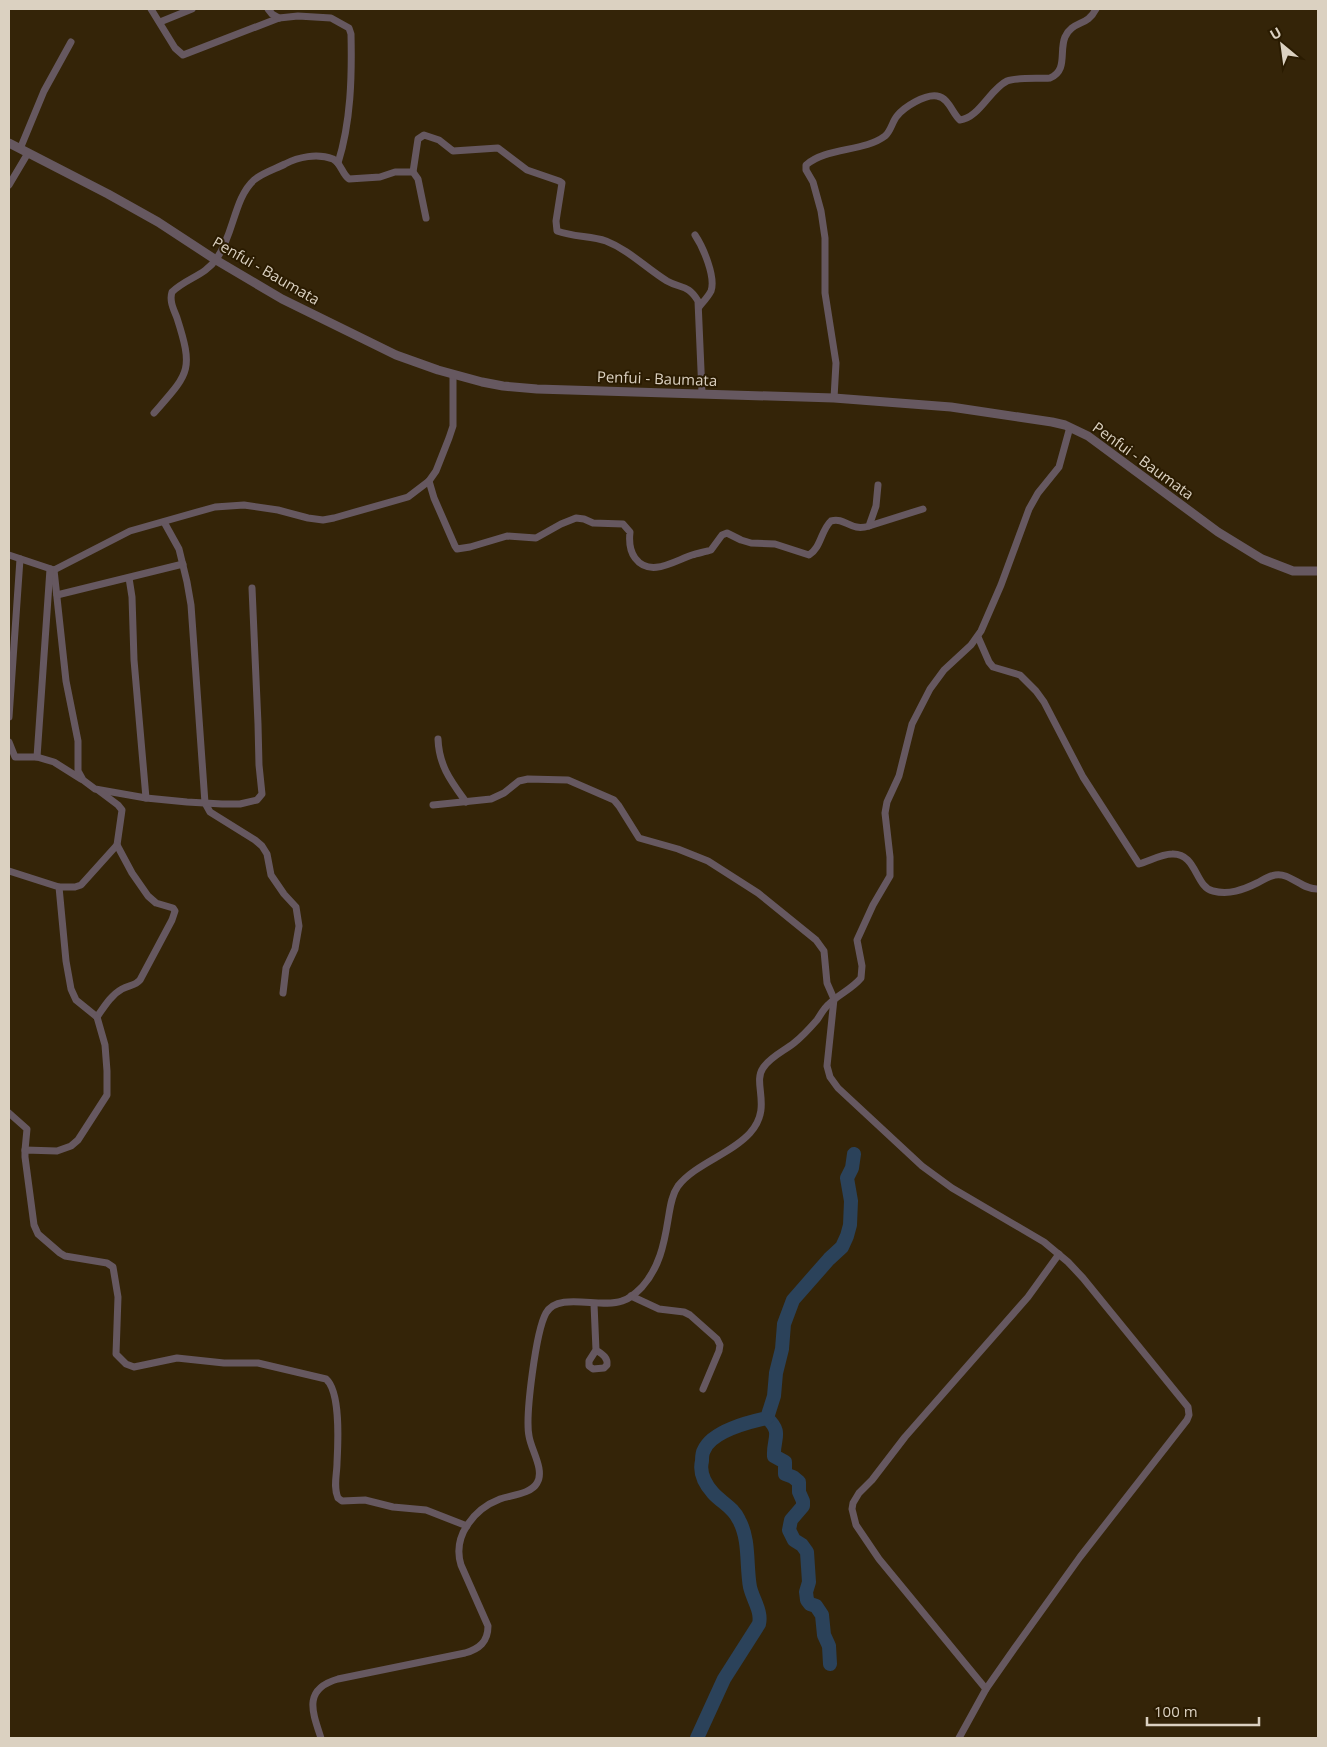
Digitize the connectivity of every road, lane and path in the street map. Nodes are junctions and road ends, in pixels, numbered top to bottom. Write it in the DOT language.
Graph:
graph roads {
  1 [pos="151,9"];
  2 [pos="192,9"];
  3 [pos="268,9"];
  4 [pos="1096,9"];
  5 [pos="279,18"];
  6 [pos="160,22"];
  7 [pos="71,42"];
  8 [pos="9,143"];
  9 [pos="24,151"];
  10 [pos="338,163"];
  11 [pos="413,172"];
  12 [pos="9,184"];
  13 [pos="426,218"];
  14 [pos="696,235"];
  15 [pos="216,260"];
  16 [pos="699,307"];
  17 [pos="453,375"];
  18 [pos="702,393"];
  19 [pos="834,398"];
  20 [pos="154,413"];
  21 [pos="1070,428"];
  22 [pos="429,481"];
  23 [pos="878,485"];
  24 [pos="923,509"];
  25 [pos="164,522"];
  26 [pos="869,526"];
  27 [pos="9,555"];
  28 [pos="20,558"];
  29 [pos="183,564"];
  30 [pos="52,569"];
  31 [pos="1318,571"];
  32 [pos="129,578"];
  33 [pos="252,588"];
  34 [pos="57,595"];
  35 [pos="978,637"];
  36 [pos="9,717"];
  37 [pos="438,739"];
  38 [pos="9,742"];
  39 [pos="37,757"];
  40 [pos="82,780"];
  41 [pos="95,789"];
  42 [pos="146,798"];
  43 [pos="466,802"];
  44 [pos="205,803"];
  45 [pos="433,805"];
  46 [pos="117,845"];
  47 [pos="9,871"];
  48 [pos="59,887"];
  49 [pos="1318,889"];
  50 [pos="283,993"];
  51 [pos="834,999"];
  52 [pos="97,1017"];
  53 [pos="9,1113"];
  54 [pos="25,1150"];
  55 [pos="1059,1254"];
  56 [pos="631,1296"];
  57 [pos="594,1304"];
  58 [pos="596,1350"];
  59 [pos="703,1389"];
  60 [pos="466,1526"];
  61 [pos="986,1689"];
  62 [pos="321,1738"];
  63 [pos="959,1738"];
  1 -- 6 [label="street"];
  2 -- 6 [label="street"];
  3 -- 5 [label="street"];
  4 -- 19 [label="street"];
  5 -- 6 [label="street"];
  5 -- 10 [label="street"];
  7 -- 9 [label="street"];
  8 -- 9 [label="street, Penfui - Baumata"];
  9 -- 12 [label="street"];
  9 -- 15 [label="street, Penfui - Baumata"];
  10 -- 11 [label="street"];
  10 -- 15 [label="street"];
  11 -- 13 [label="street"];
  11 -- 16 [label="street"];
  14 -- 16 [label="street"];
  15 -- 17 [label="street, Penfui - Baumata"];
  15 -- 20 [label="street"];
  16 -- 18 [label="street"];
  17 -- 18 [label="street, Penfui - Baumata"];
  17 -- 22 [label="street"];
  18 -- 19 [label="street, Penfui - Baumata"];
  19 -- 21 [label="street, Penfui - Baumata"];
  21 -- 31 [label="street, Penfui - Baumata"];
  21 -- 35 [label="street"];
  22 -- 25 [label="street"];
  22 -- 26 [label="street"];
  23 -- 26 [label="street"];
  24 -- 26 [label="street"];
  25 -- 29 [label="street"];
  25 -- 30 [label="street"];
  27 -- 28 [label="street"];
  28 -- 30 [label="street"];
  28 -- 36 [label="street"];
  29 -- 32 [label="street"];
  29 -- 44 [label="street"];
  30 -- 34 [label="street"];
  30 -- 39 [label="street"];
  32 -- 34 [label="street"];
  32 -- 42 [label="street"];
  33 -- 44 [label="street"];
  34 -- 40 [label="street"];
  35 -- 49 [label="street"];
  35 -- 51 [label="street"];
  37 -- 43 [label="street"];
  38 -- 39 [label="street"];
  39 -- 40 [label="street"];
  40 -- 41 [label="street"];
  41 -- 42 [label="street"];
  41 -- 46 [label="street"];
  42 -- 44 [label="street"];
  43 -- 45 [label="street"];
  43 -- 51 [label="street"];
  44 -- 50 [label="street"];
  46 -- 48 [label="street"];
  46 -- 52 [label="street"];
  47 -- 48 [label="street"];
  48 -- 52 [label="street"];
  51 -- 55 [label="street"];
  51 -- 56 [label="street"];
  52 -- 54 [label="street"];
  53 -- 54 [label="street"];
  54 -- 60 [label="street"];
  55 -- 61 [label="street"];
  55 -- 61 [label="street"];
  56 -- 57 [label="street"];
  56 -- 59 [label="street"];
  57 -- 58 [label="street"];
  57 -- 60 [label="street"];
  60 -- 62 [label="street"];
  61 -- 63 [label="street"];
}
